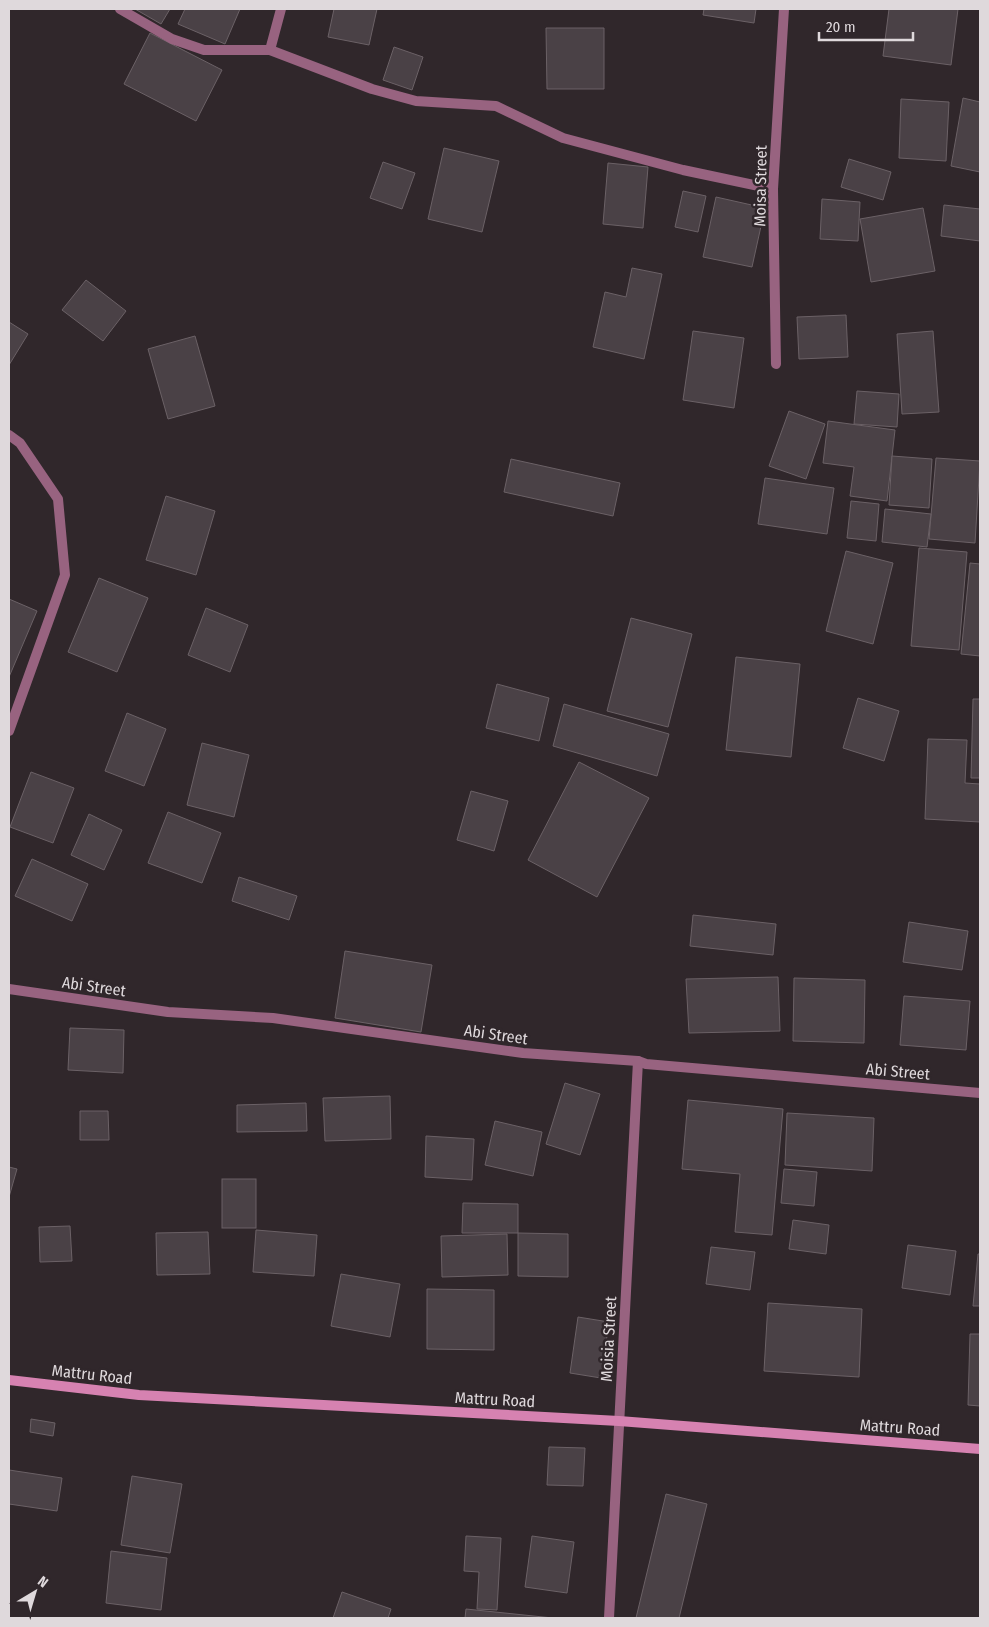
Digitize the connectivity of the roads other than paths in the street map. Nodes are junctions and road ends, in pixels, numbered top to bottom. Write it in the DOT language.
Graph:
graph roads {
  1 [pos="120,9"];
  2 [pos="281,9"];
  3 [pos="784,9"];
  4 [pos="270,50"];
  5 [pos="773,189"];
  6 [pos="776,364"];
  7 [pos="9,435"];
  8 [pos="9,731"];
  9 [pos="9,989"];
  10 [pos="638,1061"];
  11 [pos="980,1093"];
  12 [pos="9,1380"];
  13 [pos="619,1421"];
  14 [pos="980,1449"];
  15 [pos="609,1618"];
  1 -- 4 [label="street"];
  2 -- 4 [label="street"];
  3 -- 5 [label="street, Moisa Street"];
  4 -- 5 [label="street"];
  5 -- 6 [label="street, Moisa Street"];
  7 -- 8 [label="street"];
  9 -- 10 [label="street, Abi Street"];
  10 -- 11 [label="street, Abi Street"];
  10 -- 13 [label="street, Moisia Street"];
  12 -- 13 [label="main road, Mattru Road"];
  13 -- 14 [label="main road, Mattru Road"];
  13 -- 15 [label="street, Moisia Street"];
}
